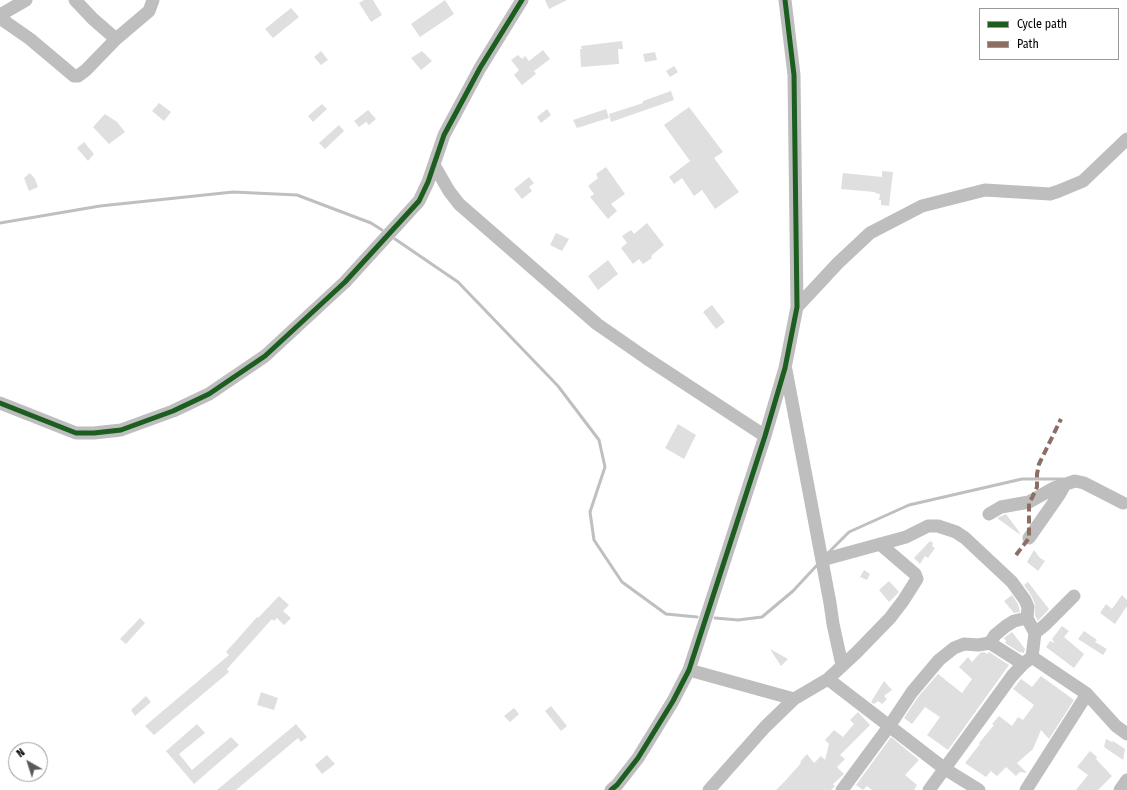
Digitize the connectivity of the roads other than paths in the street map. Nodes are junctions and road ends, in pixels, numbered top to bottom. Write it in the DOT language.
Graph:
graph roads {
  1 [pos="26,0"];
  2 [pos="75,0"];
  3 [pos="153,0"];
  4 [pos="522,0"];
  5 [pos="785,0"];
  6 [pos="0,15"];
  7 [pos="0,18"];
  8 [pos="116,39"];
  9 [pos="1127,139"];
  10 [pos="434,165"];
  11 [pos="797,307"];
  12 [pos="785,368"];
  13 [pos="0,403"];
  14 [pos="765,436"];
  15 [pos="1062,486"];
  16 [pos="1123,503"];
  17 [pos="989,514"];
  18 [pos="1029,538"];
  19 [pos="880,544"];
  20 [pos="822,560"];
  21 [pos="1074,596"];
  22 [pos="1026,618"];
  23 [pos="1035,633"];
  24 [pos="990,643"];
  25 [pos="1028,660"];
  26 [pos="842,665"];
  27 [pos="689,670"];
  28 [pos="828,679"];
  29 [pos="1087,694"];
  30 [pos="794,699"];
  31 [pos="890,725"];
  32 [pos="1127,734"];
  33 [pos="945,768"];
  34 [pos="1127,780"];
  35 [pos="617,788"];
  36 [pos="710,790"];
  37 [pos="842,790"];
  38 [pos="929,790"];
  39 [pos="979,790"];
  40 [pos="1026,790"];
  41 [pos="1120,790"];
  1 -- 6 [label="street"];
  2 -- 8 [label="street"];
  3 -- 8 [label="street"];
  4 -- 10 [label="street"];
  5 -- 11 [label="street"];
  7 -- 8 [label="street"];
  9 -- 11 [label="street"];
  10 -- 13 [label="street"];
  10 -- 14 [label="street"];
  11 -- 12 [label="street"];
  12 -- 14 [label="street"];
  12 -- 20 [label="street"];
  14 -- 27 [label="street"];
  15 -- 16 [label="street"];
  15 -- 17 [label="street"];
  15 -- 18 [label="street"];
  19 -- 20 [label="street"];
  19 -- 22 [label="street"];
  19 -- 26 [label="street"];
  20 -- 26 [label="street"];
  21 -- 23 [label="street"];
  22 -- 23 [label="street"];
  22 -- 24 [label="street"];
  23 -- 25 [label="street"];
  24 -- 25 [label="street"];
  24 -- 31 [label="street"];
  25 -- 29 [label="street"];
  25 -- 33 [label="street"];
  26 -- 28 [label="street"];
  27 -- 30 [label="street"];
  27 -- 35 [label="street"];
  28 -- 30 [label="street"];
  28 -- 31 [label="street"];
  29 -- 32 [label="street"];
  29 -- 40 [label="street"];
  30 -- 36 [label="street"];
  31 -- 33 [label="street"];
  31 -- 37 [label="street"];
  33 -- 38 [label="street"];
  33 -- 39 [label="street"];
  34 -- 41 [label="street"];
}
